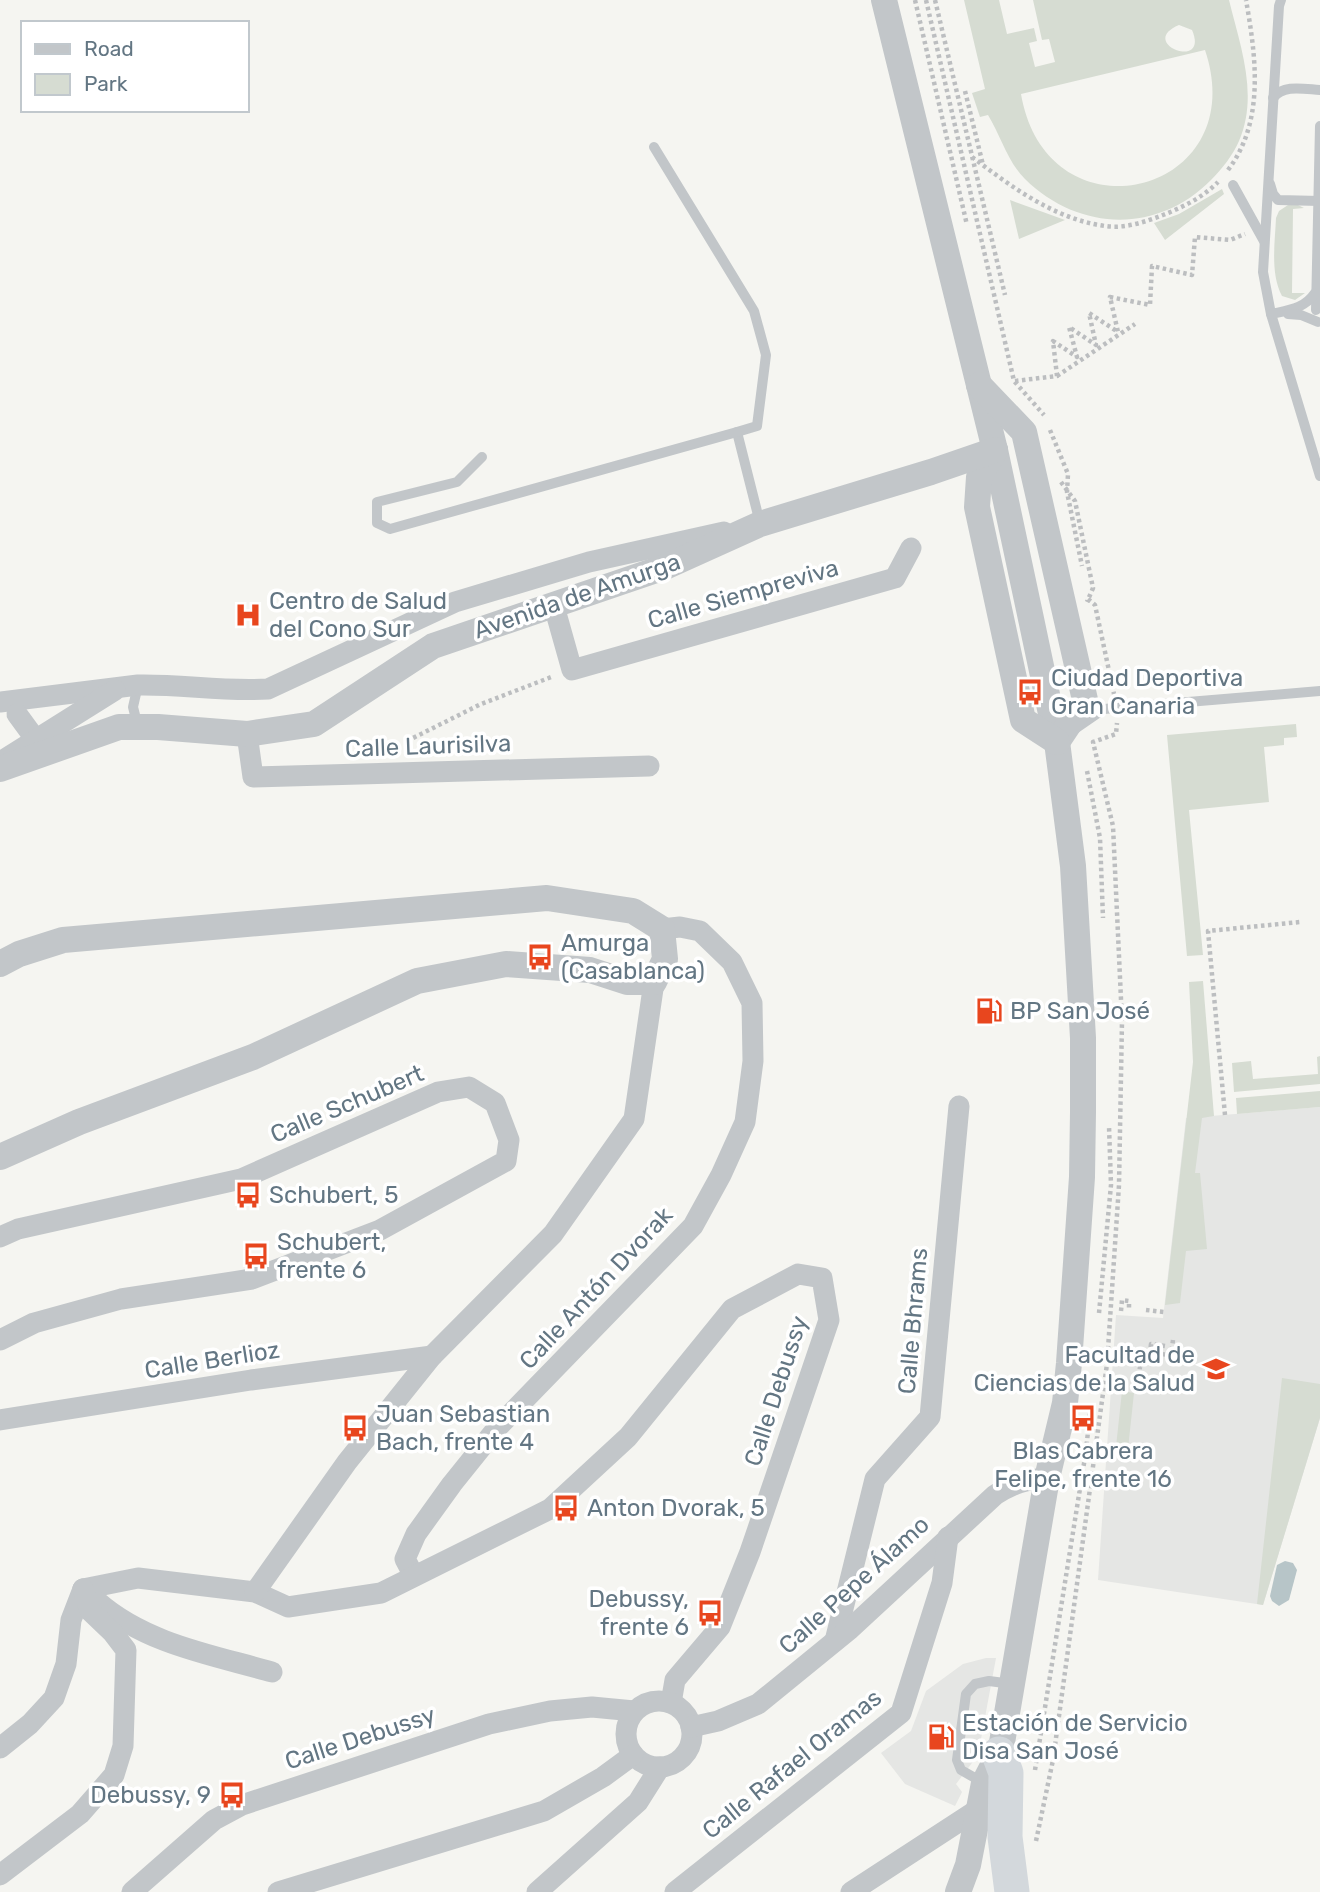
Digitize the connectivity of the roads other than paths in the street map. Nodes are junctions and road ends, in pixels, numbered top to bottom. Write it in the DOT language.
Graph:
graph roads {
  1 [pos="884,0"];
  2 [pos="1281,0"];
  3 [pos="1320,90"];
  4 [pos="1273,98"];
  5 [pos="1320,126"];
  6 [pos="654,147"];
  7 [pos="1268,178"];
  8 [pos="1233,185"];
  9 [pos="1319,201"];
  10 [pos="1264,242"];
  11 [pos="1315,293"];
  12 [pos="1271,314"];
  13 [pos="1319,317"];
  14 [pos="977,383"];
  15 [pos="737,432"];
  16 [pos="995,450"];
  17 [pos="482,457"];
  18 [pos="931,472"];
  19 [pos="1320,476"];
  20 [pos="1037,486"];
  21 [pos="977,508"];
  22 [pos="760,524"];
  23 [pos="911,548"];
  24 [pos="589,562"];
  25 [pos="595,593"];
  26 [pos="554,606"];
  27 [pos="128,686"];
  28 [pos="1320,691"];
  29 [pos="1095,704"];
  30 [pos="6,711"];
  31 [pos="76,716"];
  32 [pos="129,727"];
  33 [pos="247,734"];
  34 [pos="36,740"];
  35 [pos="1057,742"];
  36 [pos="0,762"];
  37 [pos="649,766"];
  38 [pos="0,769"];
  39 [pos="662,929"];
  40 [pos="0,964"];
  41 [pos="654,982"];
  42 [pos="959,1106"];
  43 [pos="0,1157"];
  44 [pos="0,1237"];
  45 [pos="0,1340"];
  46 [pos="432,1356"];
  47 [pos="0,1420"];
  48 [pos="1047,1478"];
  49 [pos="948,1537"];
  50 [pos="414,1576"];
  51 [pos="83,1589"];
  52 [pos="255,1592"];
  53 [pos="835,1641"];
  54 [pos="272,1672"];
  55 [pos="1012,1684"];
  56 [pos="671,1703"];
  57 [pos="634,1712"];
  58 [pos="691,1727"];
  59 [pos="0,1748"];
  60 [pos="633,1755"];
  61 [pos="660,1767"];
  62 [pos="988,1782"];
  63 [pos="0,1875"];
  64 [pos="132,1892"];
  65 [pos="278,1892"];
  66 [pos="537,1892"];
  67 [pos="675,1892"];
  68 [pos="851,1892"];
  69 [pos="958,1892"];
  70 [pos="997,1892"];
  71 [pos="1012,1892"];
  1 -- 14 [label="street"];
  2 -- 4 [label="lane"];
  3 -- 4 [label="lane"];
  4 -- 7 [label="lane"];
  5 -- 9 [label="lane"];
  6 -- 15 [label="lane"];
  7 -- 9 [label="lane"];
  7 -- 10 [label="lane"];
  8 -- 10 [label="lane"];
  9 -- 11 [label="lane"];
  10 -- 12 [label="lane"];
  11 -- 12 [label="lane"];
  11 -- 13 [label="lane"];
  12 -- 13 [label="lane"];
  12 -- 19 [label="lane"];
  14 -- 16 [label="street"];
  14 -- 20 [label="street"];
  15 -- 17 [label="lane"];
  15 -- 22 [label="lane"];
  16 -- 18 [label="street, Avenida de Amurga"];
  16 -- 20 [label="street"];
  16 -- 21 [label="street"];
  16 -- 35 [label="street"];
  18 -- 21 [label="street"];
  18 -- 22 [label="street, Avenida de Amurga"];
  20 -- 29 [label="street"];
  21 -- 35 [label="street"];
  22 -- 24 [label="street, Avenida de Amurga"];
  22 -- 25 [label="street, Avenida de Amurga"];
  23 -- 26 [label="street, Calle Siempreviva"];
  24 -- 25 [label="lane"];
  24 -- 27 [label="street, Avenida de Amurga"];
  25 -- 26 [label="street, Avenida de Amurga"];
  26 -- 33 [label="street, Avenida de Amurga"];
  27 -- 30 [label="street, Avenida de Amurga"];
  27 -- 31 [label="street"];
  27 -- 32 [label="lane"];
  28 -- 29 [label="lane"];
  29 -- 35 [label="street"];
  30 -- 31 [label="street"];
  30 -- 34 [label="street"];
  31 -- 32 [label="street"];
  31 -- 34 [label="street"];
  32 -- 33 [label="street, Avenida de Amurga"];
  32 -- 38 [label="street, Avenida de Amurga"];
  33 -- 37 [label="street, Calle Laurisilva"];
  34 -- 36 [label="street"];
  35 -- 48 [label="street"];
  39 -- 40 [label="street"];
  39 -- 41 [label="street"];
  39 -- 50 [label="street, Calle Antón Dvorak"];
  41 -- 43 [label="street"];
  41 -- 46 [label="street"];
  42 -- 53 [label="street, Calle Bhrams"];
  44 -- 45 [label="street, Calle Schubert"];
  46 -- 47 [label="street, Calle Berlioz"];
  46 -- 52 [label="street"];
  48 -- 49 [label="street, Calle Pepe Álamo"];
  48 -- 55 [label="street"];
  49 -- 53 [label="street, Calle Pepe Álamo"];
  49 -- 67 [label="street, Calle Rafael Oramas"];
  50 -- 52 [label="street"];
  50 -- 56 [label="street, Calle Debussy"];
  51 -- 52 [label="street"];
  51 -- 54 [label="street"];
  51 -- 59 [label="street"];
  51 -- 63 [label="street"];
  53 -- 58 [label="street, Calle Pepe Álamo"];
  55 -- 62 [label="street"];
  55 -- 62 [label="lane"];
  56 -- 57 [label="street"];
  56 -- 58 [label="street"];
  57 -- 60 [label="street"];
  57 -- 64 [label="street, Calle Debussy"];
  58 -- 61 [label="street"];
  60 -- 61 [label="street"];
  60 -- 65 [label="street"];
  61 -- 66 [label="street"];
  62 -- 68 [label="street"];
  62 -- 69 [label="street"];
  62 -- 70 [label="street"];
  62 -- 71 [label="highway"];
}
